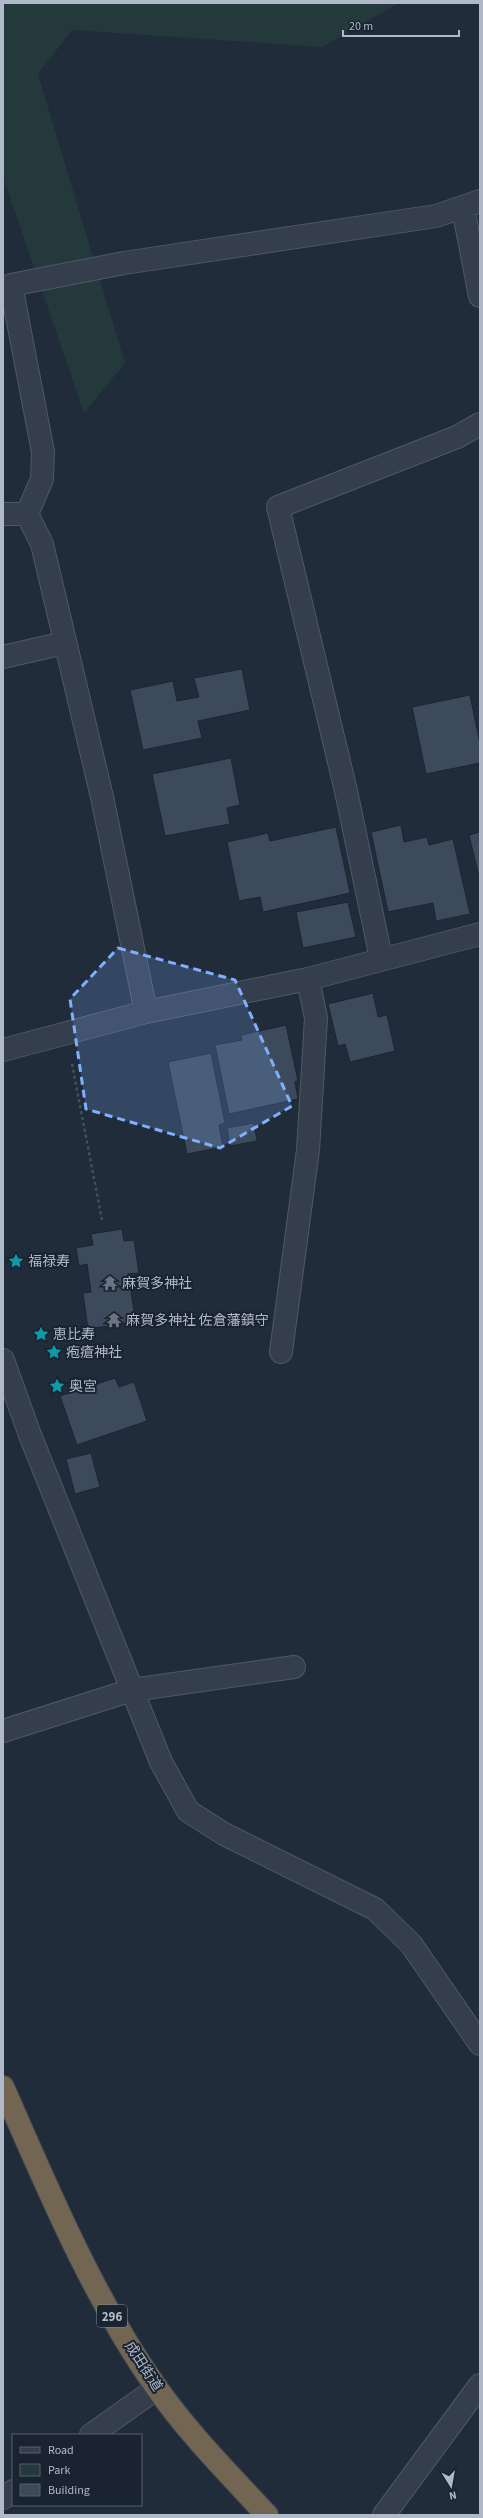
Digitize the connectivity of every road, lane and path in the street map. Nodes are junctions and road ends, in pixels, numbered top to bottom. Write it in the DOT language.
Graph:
graph roads {
  1 [pos="471,205"];
  2 [pos="480,296"];
  3 [pos="480,424"];
  4 [pos="3,514"];
  5 [pos="27,514"];
  6 [pos="64,643"];
  7 [pos="3,657"];
  8 [pos="480,934"];
  9 [pos="381,958"];
  10 [pos="308,979"];
  11 [pos="146,1012"];
  12 [pos="3,1050"];
  13 [pos="75,1075"];
  14 [pos="102,1220"];
  15 [pos="281,1352"];
  16 [pos="3,1360"];
  17 [pos="294,1667"];
  18 [pos="132,1690"];
  19 [pos="3,1731"];
  20 [pos="480,2044"];
  21 [pos="3,2087"];
  22 [pos="480,2385"];
  23 [pos="157,2388"];
  24 [pos="92,2434"];
  25 [pos="12,2492"];
  26 [pos="3,2498"];
  27 [pos="267,2515"];
  28 [pos="384,2515"];
  1 -- 2 [label="street"];
  1 -- 5 [label="street"];
  3 -- 9 [label="street"];
  4 -- 5 [label="street"];
  5 -- 6 [label="street"];
  6 -- 7 [label="street"];
  6 -- 11 [label="street"];
  8 -- 9 [label="street"];
  9 -- 10 [label="street"];
  10 -- 11 [label="street"];
  10 -- 15 [label="street"];
  11 -- 12 [label="street"];
  13 -- 14 [label="path"];
  16 -- 18 [label="street"];
  17 -- 18 [label="street"];
  18 -- 19 [label="street"];
  18 -- 20 [label="street"];
  21 -- 23 [label="highway, 成田街道 / 296"];
  22 -- 28 [label="street"];
  23 -- 24 [label="street"];
  23 -- 27 [label="highway, 成田街道 / 296"];
  25 -- 26 [label="street"];
}
